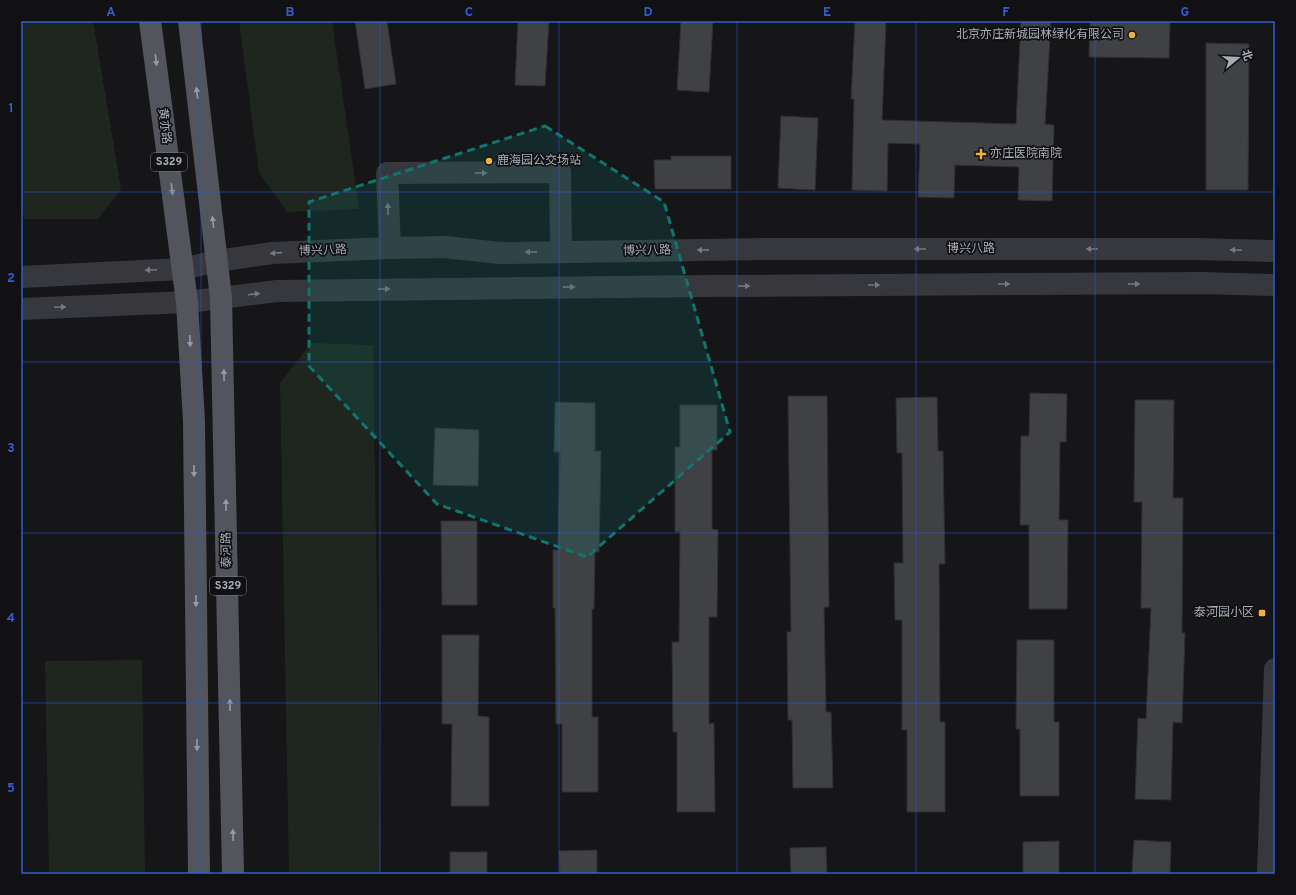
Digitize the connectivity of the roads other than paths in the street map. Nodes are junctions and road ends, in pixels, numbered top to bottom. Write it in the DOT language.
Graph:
graph roads {
  1 [pos="150,21"];
  2 [pos="189,21"];
  3 [pos="390,248"];
  4 [pos="561,252"];
  5 [pos="1275,252"];
  6 [pos="217,261"];
  7 [pos="182,269"];
  8 [pos="21,277"];
  9 [pos="1275,285"];
  10 [pos="221,298"];
  11 [pos="187,302"];
  12 [pos="21,309"];
  13 [pos="1275,669"];
  14 [pos="199,874"];
  15 [pos="233,874"];
  16 [pos="1268,874"];
  1 -- 7 [label="main road, 黄亦路 / S329, one-way"];
  6 -- 2 [label="main road, S329, one-way"];
  4 -- 3 [label="street, 博兴八路, one-way"];
  3 -- 4 [label="street, one-way"];
  3 -- 6 [label="street, 博兴八路, one-way"];
  5 -- 4 [label="street, 博兴八路, one-way"];
  6 -- 7 [label="street, 博兴八路"];
  6 -- 10 [label="main road, S329"];
  7 -- 8 [label="street, 博兴八路, one-way"];
  7 -- 11 [label="main road, 黄亦路 / S329"];
  10 -- 9 [label="street, one-way"];
  10 -- 11 [label="street"];
  15 -- 10 [label="main road, 泰河路 / S329, one-way"];
  12 -- 11 [label="street, one-way"];
  11 -- 14 [label="main road, S329, one-way"];
  13 -- 16 [label="street"];
}
